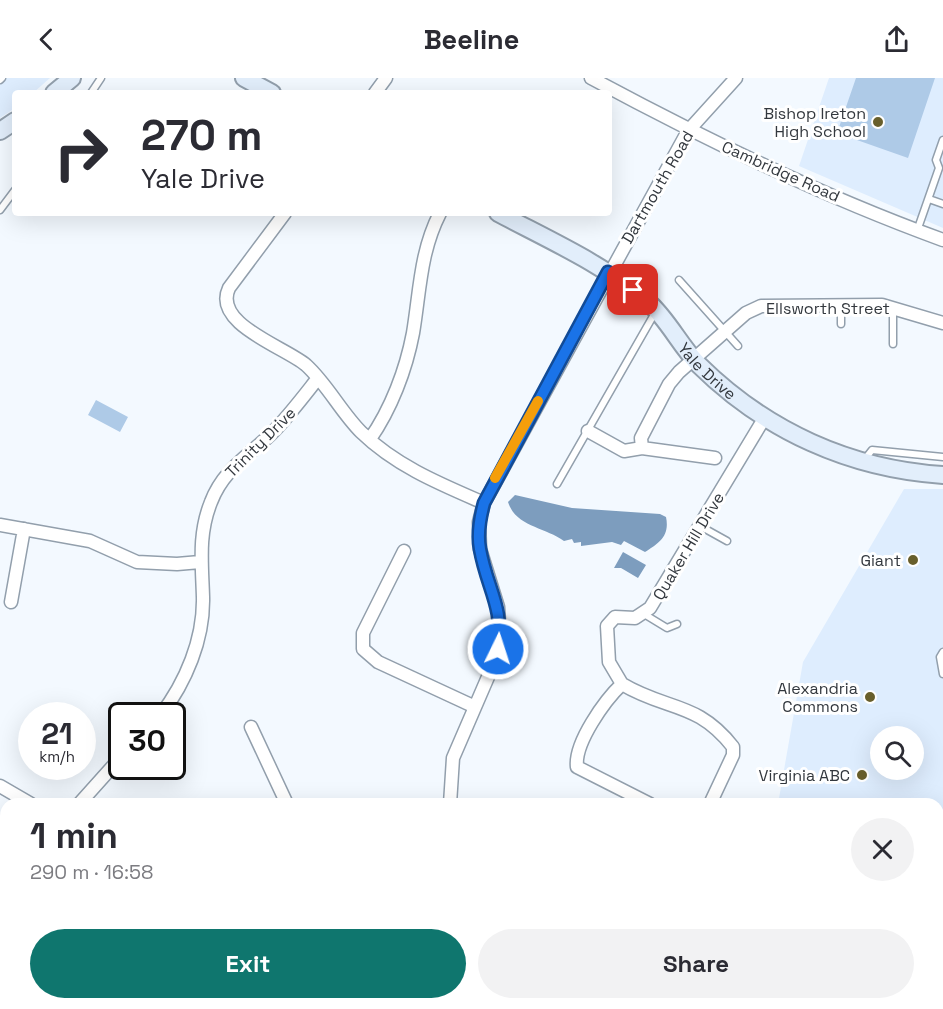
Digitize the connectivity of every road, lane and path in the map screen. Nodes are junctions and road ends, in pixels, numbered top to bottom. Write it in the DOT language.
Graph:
graph roads {
  1 [pos="72,78"];
  2 [pos="244,78"];
  3 [pos="591,78"];
  4 [pos="736,78"];
  5 [pos="58,90"];
  6 [pos="266,90"];
  7 [pos="688,131"];
  8 [pos="943,140"];
  9 [pos="941,168"];
  10 [pos="12,194"];
  11 [pos="930,199"];
  12 [pos="943,204"];
  13 [pos="0,210"];
  14 [pos="283,216"];
  15 [pos="439,216"];
  16 [pos="504,216"];
  17 [pos="917,231"];
  18 [pos="943,240"];
  19 [pos="608,272"];
  20 [pos="679,280"];
  21 [pos="841,305"];
  22 [pos="893,307"];
  23 [pos="656,311"];
  24 [pos="943,323"];
  25 [pos="841,324"];
  26 [pos="725,330"];
  27 [pos="893,344"];
  28 [pos="738,346"];
  29 [pos="693,358"];
  30 [pos="318,378"];
  31 [pos="765,417"];
  32 [pos="588,431"];
  33 [pos="370,439"];
  34 [pos="642,448"];
  35 [pos="943,457"];
  36 [pos="715,458"];
  37 [pos="862,462"];
  38 [pos="943,475"];
  39 [pos="557,484"];
  40 [pos="484,503"];
  41 [pos="0,525"];
  42 [pos="700,526"];
  43 [pos="24,529"];
  44 [pos="727,541"];
  45 [pos="404,551"];
  46 [pos="200,562"];
  47 [pos="11,602"];
  48 [pos="644,614"];
  49 [pos="677,624"];
  50 [pos="943,652"];
  51 [pos="943,674"];
  52 [pos="622,684"];
  53 [pos="169,702"];
  54 [pos="473,706"];
  55 [pos="251,727"];
  56 [pos="108,772"];
  57 [pos="0,786"];
  58 [pos="21,798"];
  59 [pos="84,798"];
  60 [pos="284,798"];
  61 [pos="450,798"];
  62 [pos="638,798"];
  63 [pos="713,798"];
  1 -- 5 [label="street"];
  2 -- 6 [label="street"];
  3 -- 7 [label="street, Cambridge Road"];
  4 -- 7 [label="street, Dartmouth Road"];
  7 -- 17 [label="street, Cambridge Road"];
  7 -- 19 [label="street, Dartmouth Road"];
  8 -- 9 [label="lane"];
  9 -- 11 [label="lane"];
  10 -- 13 [label="lane"];
  11 -- 12 [label="lane"];
  11 -- 17 [label="lane"];
  14 -- 30 [label="street"];
  15 -- 33 [label="street"];
  16 -- 19 [label="street, Yale Drive"];
  17 -- 18 [label="street, Cambridge Road"];
  19 -- 23 [label="street, Yale Drive"];
  19 -- 40 [label="street, Dartmouth Road"];
  20 -- 26 [label="lane"];
  21 -- 22 [label="street, Ellsworth Street"];
  21 -- 25 [label="lane"];
  21 -- 26 [label="street, Ellsworth Street"];
  22 -- 24 [label="street, Ellsworth Street"];
  22 -- 27 [label="lane"];
  23 -- 29 [label="street, Yale Drive"];
  23 -- 32 [label="lane"];
  26 -- 28 [label="lane"];
  26 -- 29 [label="street, Ellsworth Street"];
  29 -- 31 [label="street, Yale Drive"];
  29 -- 34 [label="street, Ellsworth Street"];
  30 -- 33 [label="street"];
  30 -- 46 [label="street, Trinity Drive"];
  31 -- 37 [label="street, Yale Drive"];
  31 -- 42 [label="street, Quaker Hill Drive"];
  32 -- 34 [label="street"];
  32 -- 39 [label="lane"];
  33 -- 40 [label="street"];
  34 -- 36 [label="street"];
  35 -- 37 [label="lane"];
  37 -- 38 [label="street, Yale Drive"];
  40 -- 54 [label="street, Dartmouth Road"];
  41 -- 43 [label="street"];
  42 -- 44 [label="lane"];
  42 -- 48 [label="street, Quaker Hill Drive"];
  43 -- 46 [label="street"];
  43 -- 47 [label="street"];
  45 -- 54 [label="street"];
  46 -- 53 [label="street, Trinity Drive"];
  48 -- 49 [label="lane"];
  48 -- 52 [label="street, Quaker Hill Drive"];
  50 -- 51 [label="lane"];
  52 -- 62 [label="street"];
  52 -- 63 [label="street"];
  54 -- 61 [label="street, Dartmouth Road"];
  55 -- 60 [label="street"];
  56 -- 59 [label="street"];
  57 -- 58 [label="street"];
}
